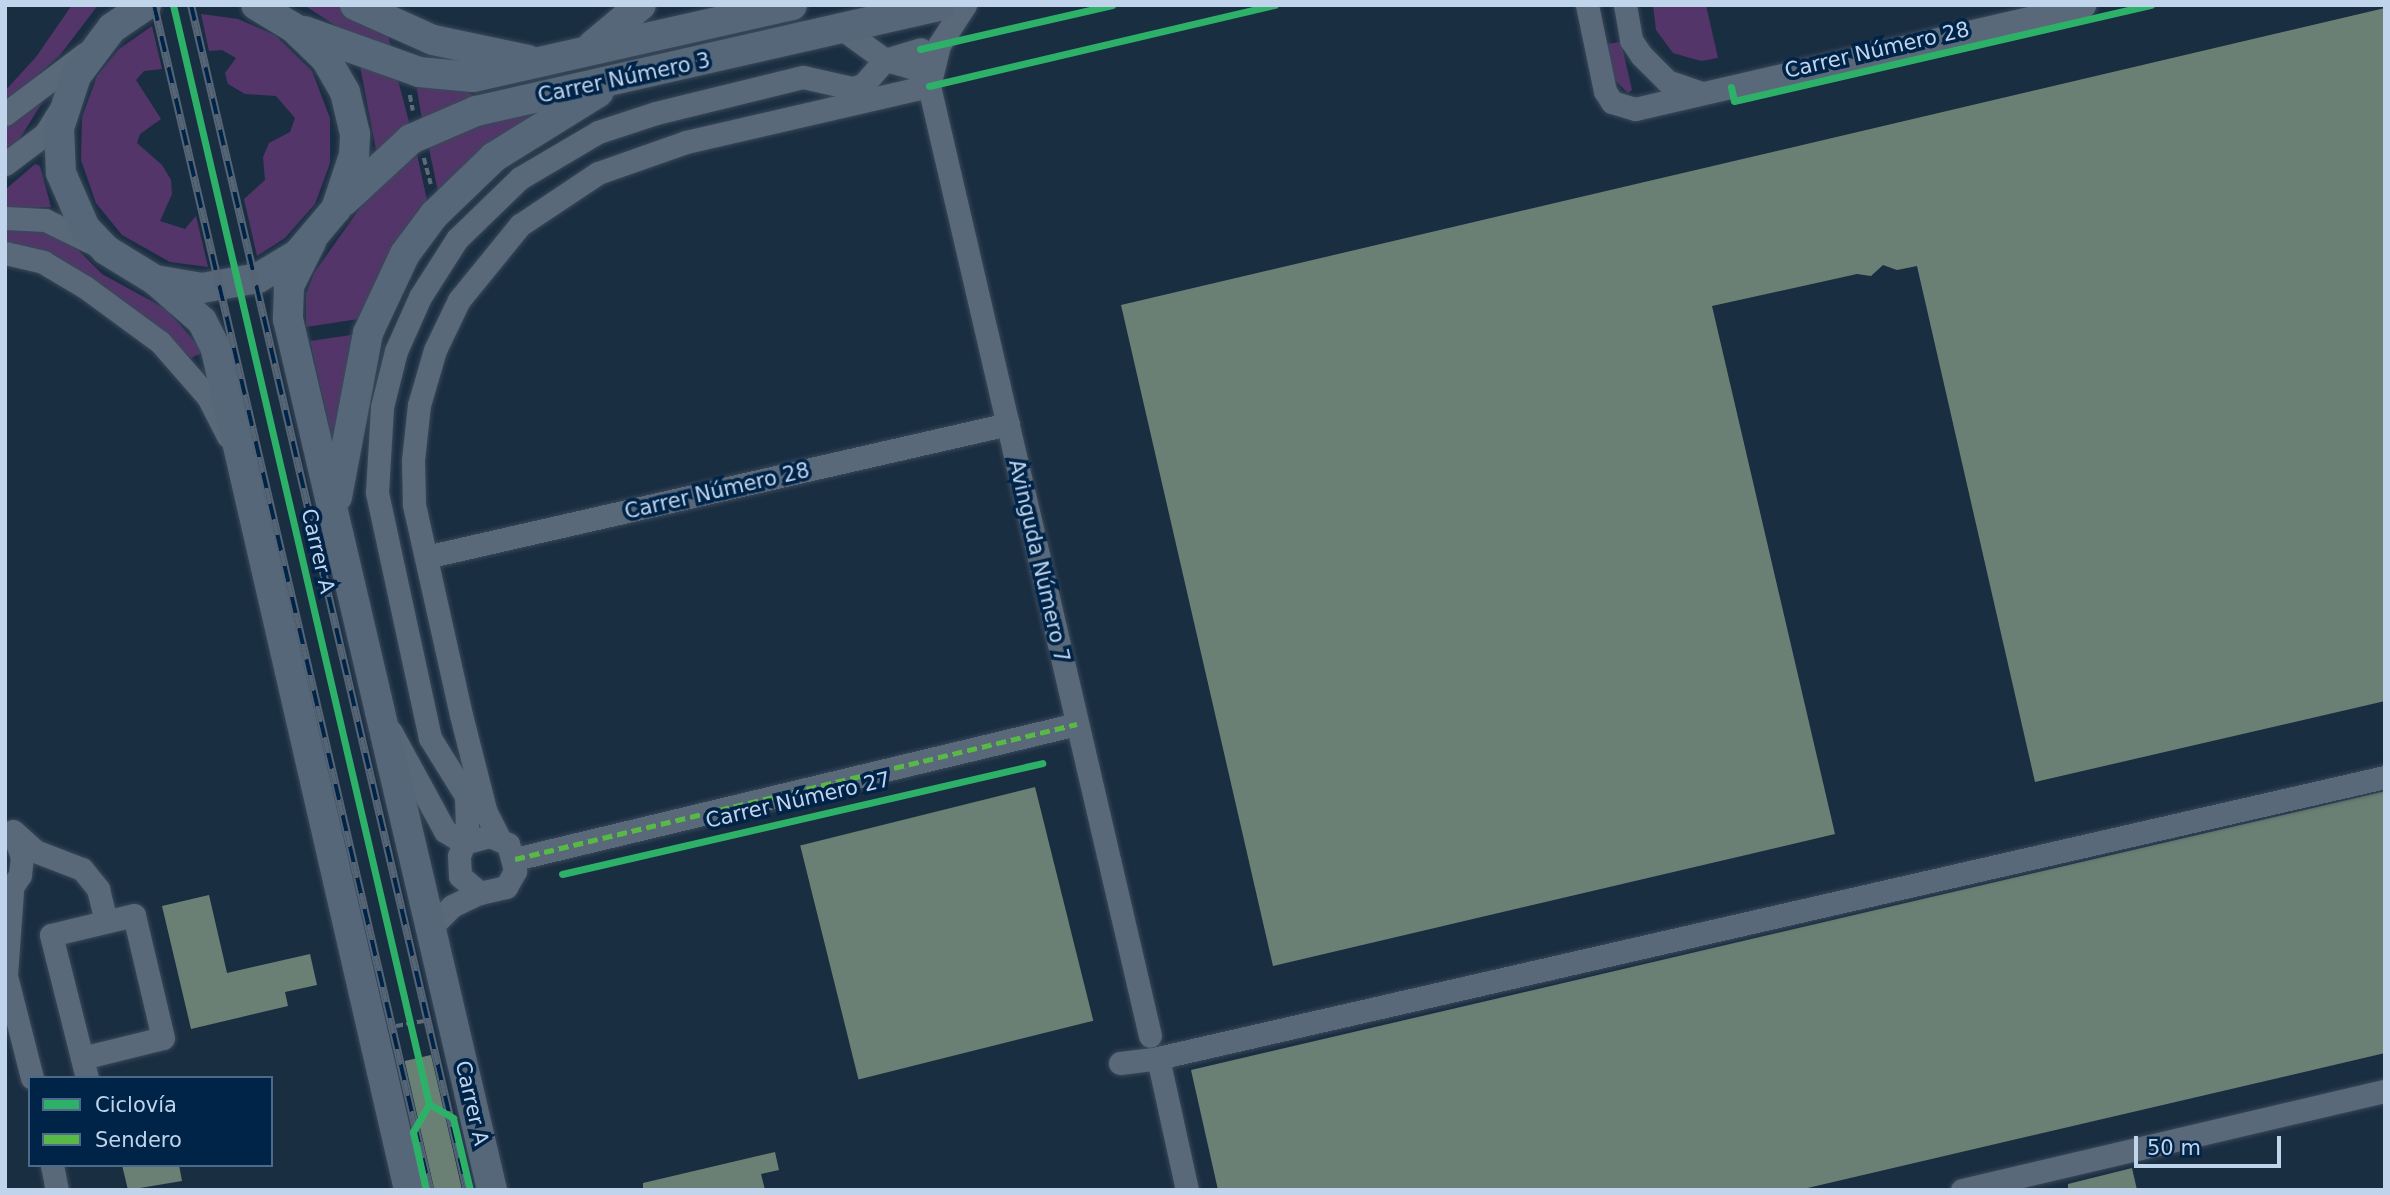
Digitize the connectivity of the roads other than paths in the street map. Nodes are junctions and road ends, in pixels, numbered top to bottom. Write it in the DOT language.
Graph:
graph roads {
  1 [pos="146,5"];
  2 [pos="256,5"];
  3 [pos="355,5"];
  4 [pos="641,5"];
  5 [pos="792,5"];
  6 [pos="941,5"];
  7 [pos="965,5"];
  8 [pos="1587,5"];
  9 [pos="1625,5"];
  10 [pos="2084,5"];
  11 [pos="110,25"];
  12 [pos="294,27"];
  13 [pos="841,28"];
  14 [pos="920,50"];
  15 [pos="581,53"];
  16 [pos="885,60"];
  17 [pos="542,63"];
  18 [pos="618,81"];
  19 [pos="766,86"];
  20 [pos="929,86"];
  21 [pos="1705,93"];
  22 [pos="64,105"];
  23 [pos="5,114"];
  24 [pos="775,121"];
  25 [pos="45,134"];
  26 [pos="5,164"];
  27 [pos="5,181"];
  28 [pos="336,209"];
  29 [pos="5,218"];
  30 [pos="311,242"];
  31 [pos="106,250"];
  32 [pos="5,253"];
  33 [pos="155,280"];
  34 [pos="1008,424"];
  35 [pos="239,459"];
  36 [pos="334,514"];
  37 [pos="426,557"];
  38 [pos="391,566"];
  39 [pos="381,715"];
  40 [pos="461,715"];
  41 [pos="426,722"];
  42 [pos="1077,724"];
  43 [pos="2385,777"];
  44 [pos="9,826"];
  45 [pos="499,838"];
  46 [pos="464,843"];
  47 [pos="46,857"];
  48 [pos="515,859"];
  49 [pos="12,888"];
  50 [pos="479,893"];
  51 [pos="106,921"];
  52 [pos="433,925"];
  53 [pos="6,974"];
  54 [pos="1150,1035"];
  55 [pos="1158,1058"];
  56 [pos="1120,1063"];
  57 [pos="85,1068"];
  58 [pos="32,1076"];
  59 [pos="2385,1091"];
  60 [pos="52,1167"];
  61 [pos="57,1190"];
  62 [pos="409,1190"];
  63 [pos="492,1190"];
  64 [pos="1187,1190"];
  65 [pos="1962,1190"];
  1 -- 11 [label="main road"];
  2 -- 12 [label="main road"];
  3 -- 17 [label="main road"];
  4 -- 15 [label="main road"];
  5 -- 15 [label="main road, Carrer Número 3"];
  6 -- 13 [label="main road, Carrer Número 3"];
  7 -- 20 [label="street, Avinguda Número 7"];
  8 -- 21 [label="street, Carrer Número 28"];
  9 -- 21 [label="street"];
  10 -- 21 [label="street, Carrer Número 28"];
  11 -- 22 [label="main road"];
  11 -- 23 [label="street"];
  12 -- 17 [label="main road, Carrer Número 3"];
  12 -- 28 [label="main road"];
  13 -- 16 [label="street"];
  13 -- 18 [label="main road, Carrer Número 3"];
  14 -- 16 [label="street"];
  15 -- 17 [label="main road, Carrer Número 3"];
  16 -- 19 [label="street"];
  16 -- 20 [label="street"];
  18 -- 28 [label="main road, Carrer Número 3"];
  18 -- 36 [label="main road"];
  19 -- 24 [label="street"];
  19 -- 38 [label="street"];
  20 -- 24 [label="street"];
  20 -- 34 [label="street, Avinguda Número 7"];
  22 -- 25 [label="street"];
  22 -- 31 [label="main road"];
  24 -- 37 [label="street"];
  25 -- 26 [label="street"];
  25 -- 27 [label="street"];
  28 -- 30 [label="main road"];
  29 -- 31 [label="street"];
  30 -- 33 [label="main road"];
  30 -- 36 [label="main road, Carrer A"];
  31 -- 33 [label="main road"];
  32 -- 35 [label="street"];
  33 -- 35 [label="main road"];
  34 -- 37 [label="street, Carrer Número 28"];
  34 -- 42 [label="street, Avinguda Número 7"];
  35 -- 62 [label="main road"];
  36 -- 39 [label="main road, Carrer A"];
  37 -- 38 [label="street"];
  37 -- 40 [label="street"];
  38 -- 41 [label="street"];
  39 -- 46 [label="street"];
  39 -- 52 [label="main road, Carrer A"];
  40 -- 41 [label="street"];
  40 -- 45 [label="street"];
  41 -- 46 [label="street"];
  42 -- 48 [label="street, Carrer Número 27"];
  42 -- 54 [label="street, Avinguda Número 7"];
  43 -- 55 [label="street"];
  44 -- 47 [label="street"];
  44 -- 49 [label="street"];
  45 -- 46 [label="street"];
  45 -- 48 [label="street"];
  46 -- 50 [label="street"];
  47 -- 49 [label="street"];
  47 -- 51 [label="street"];
  48 -- 50 [label="street"];
  49 -- 53 [label="street"];
  50 -- 52 [label="street"];
  51 -- 57 [label="street"];
  51 -- 57 [label="street"];
  52 -- 63 [label="main road, Carrer A"];
  53 -- 58 [label="street"];
  55 -- 56 [label="street"];
  55 -- 64 [label="street"];
  59 -- 65 [label="street"];
  60 -- 61 [label="street"];
}
